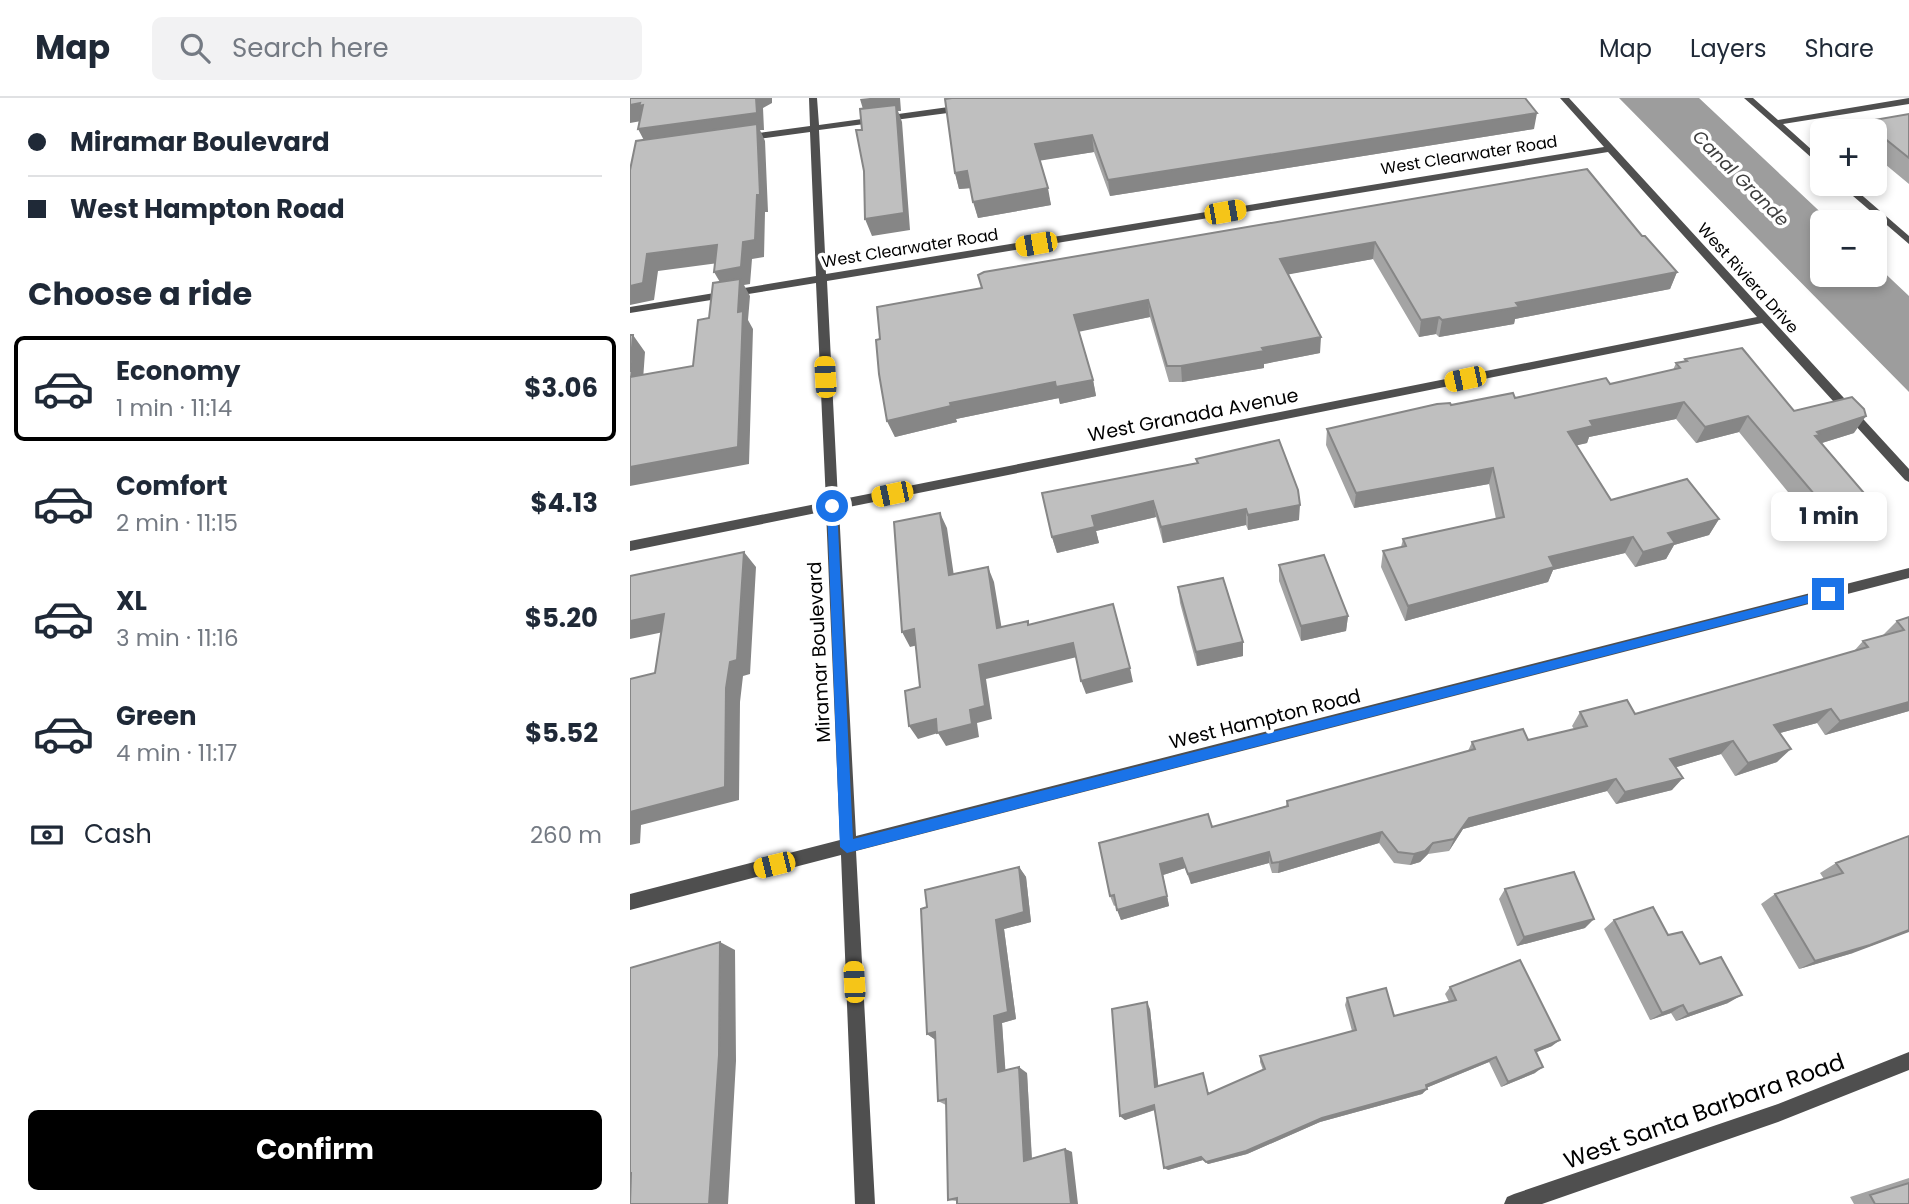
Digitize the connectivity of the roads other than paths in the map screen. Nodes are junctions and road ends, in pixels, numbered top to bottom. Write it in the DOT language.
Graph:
graph roads {
  1 [pos="813,98"];
  2 [pos="1564,98"];
  3 [pos="1748,98"];
  4 [pos="1909,100"];
  5 [pos="968,107"];
  6 [pos="1776,123"];
  7 [pos="814,129"];
  8 [pos="738,139"];
  9 [pos="1609,149"];
  10 [pos="1810,153"];
  11 [pos="1857,196"];
  12 [pos="1909,242"];
  13 [pos="820,279"];
  14 [pos="630,310"];
  15 [pos="1764,319"];
  16 [pos="1909,477"];
  17 [pos="832,506"];
  18 [pos="630,546"];
  19 [pos="1909,573"];
  20 [pos="847,847"];
  21 [pos="630,902"];
  22 [pos="1909,1061"];
  23 [pos="865,1204"];
  24 [pos="1514,1204"];
  1 -- 7 [label="street, Miramar Boulevard"];
  2 -- 9 [label="street, West Riviera Drive"];
  3 -- 6 [label="street"];
  4 -- 6 [label="street"];
  5 -- 7 [label="street"];
  6 -- 10 [label="street"];
  7 -- 8 [label="street"];
  7 -- 13 [label="street, Miramar Boulevard"];
  9 -- 13 [label="street, West Clearwater Road"];
  9 -- 15 [label="street, West Riviera Drive"];
  11 -- 12 [label="street"];
  13 -- 14 [label="street, West Clearwater Road"];
  13 -- 17 [label="street, Miramar Boulevard"];
  15 -- 16 [label="street, West Riviera Drive"];
  15 -- 17 [label="street, West Granada Avenue"];
  17 -- 18 [label="street, West Granada Avenue"];
  17 -- 20 [label="street, Miramar Boulevard"];
  19 -- 20 [label="street, West Hampton Road"];
  20 -- 21 [label="street, West Hampton Road"];
  20 -- 23 [label="street, Miramar Boulevard"];
  22 -- 24 [label="street, West Santa Barbara Road"];
}
